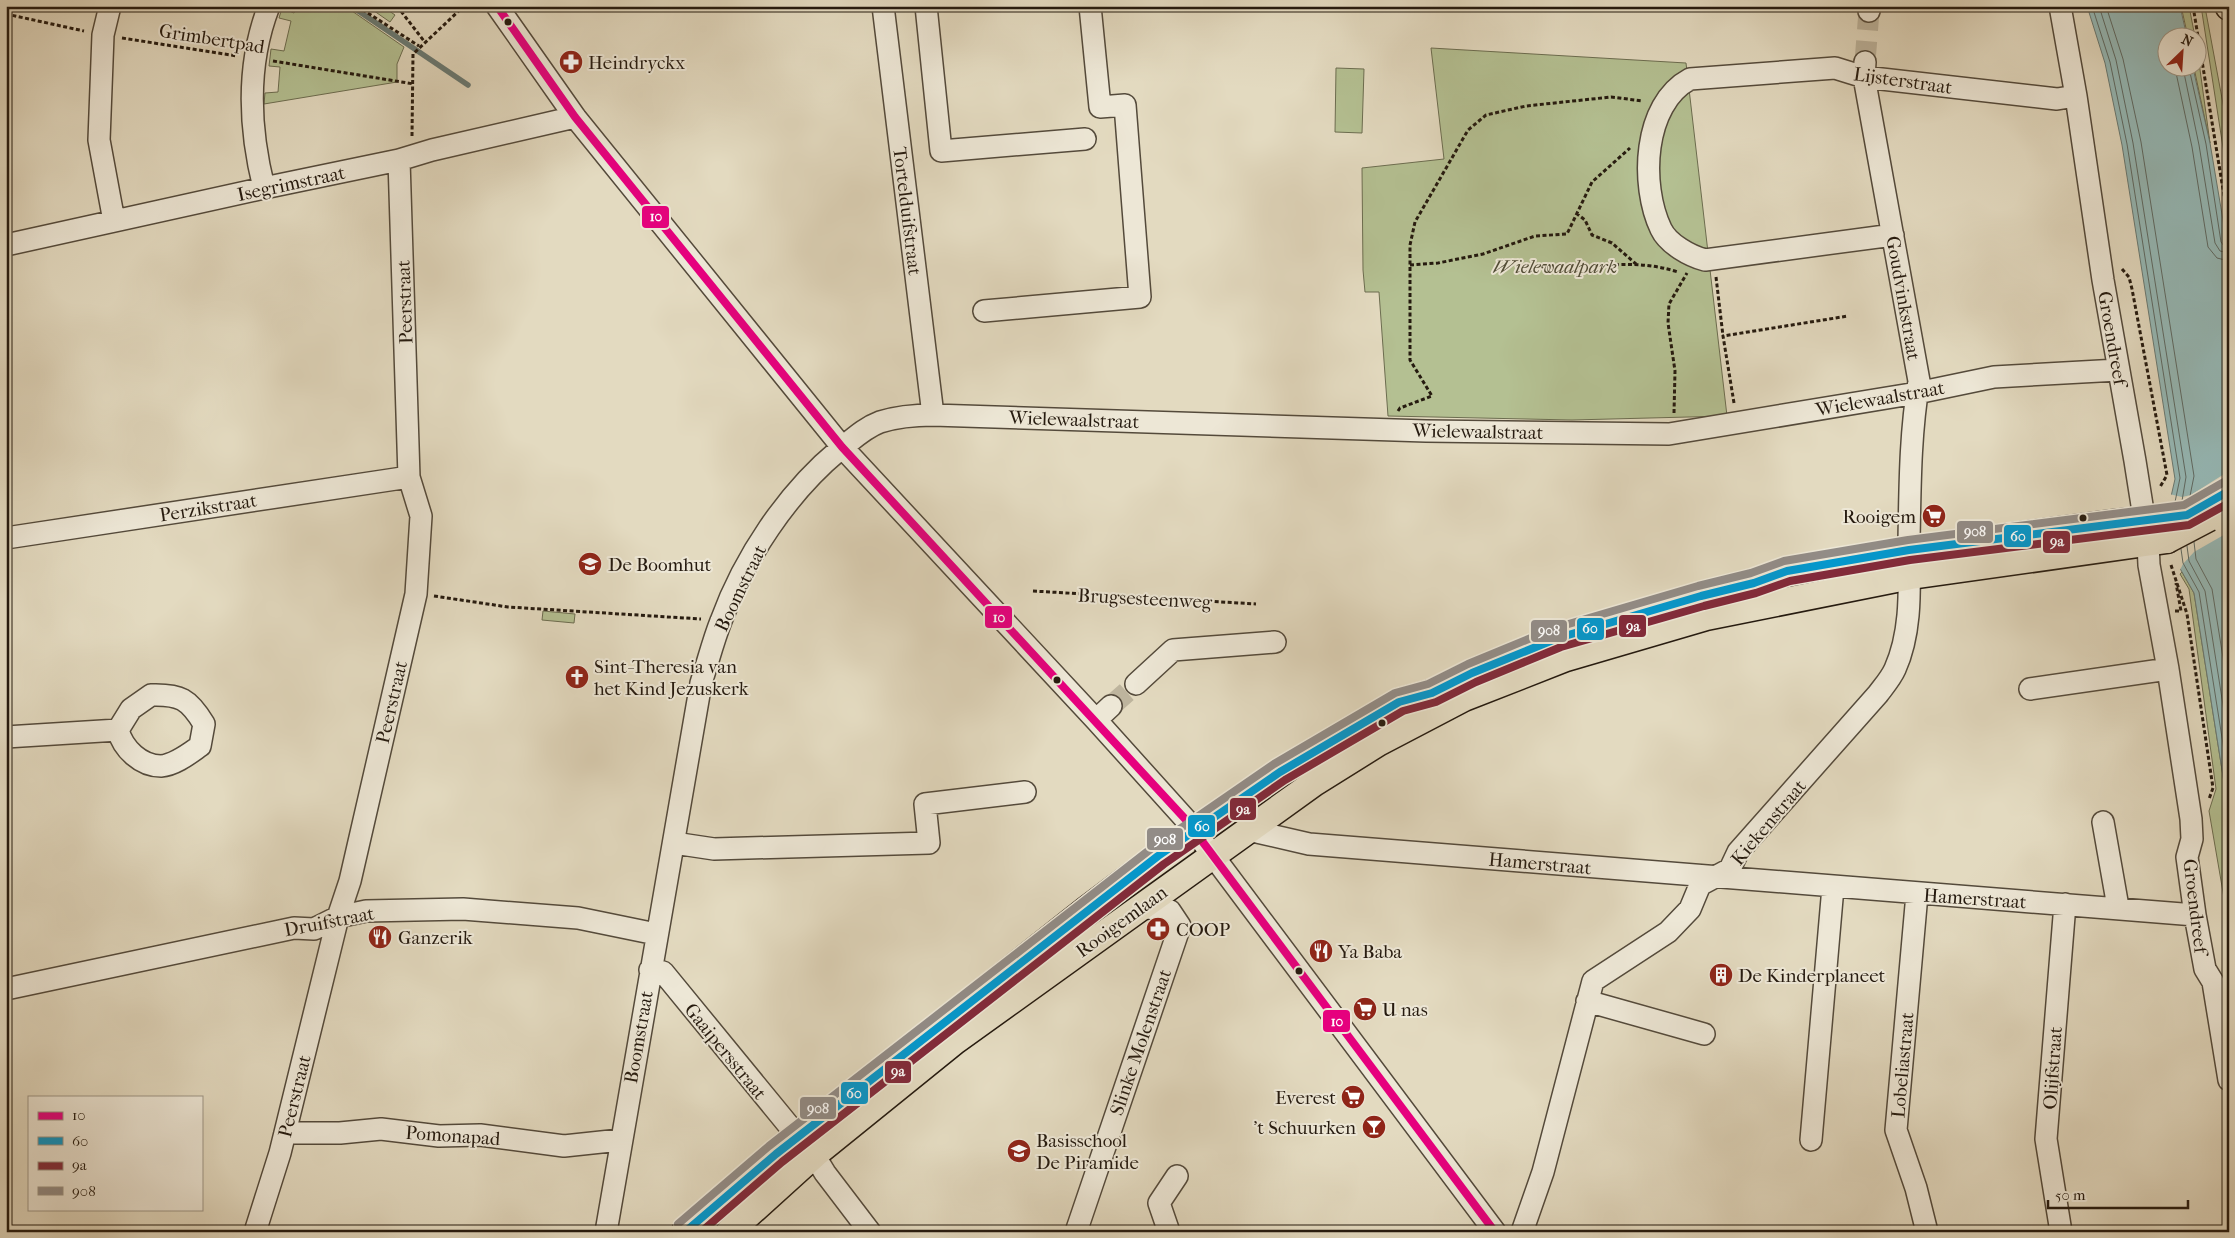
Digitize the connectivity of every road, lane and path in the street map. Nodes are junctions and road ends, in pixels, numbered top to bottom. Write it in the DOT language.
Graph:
graph roads {
  1 [pos="110,6"];
  2 [pos="269,6"];
  3 [pos="357,6"];
  4 [pos="397,6"];
  5 [pos="464,6"];
  6 [pos="497,6"];
  7 [pos="883,6"];
  8 [pos="926,6"];
  9 [pos="1090,6"];
  10 [pos="2060,6"];
  11 [pos="2193,6"];
  12 [pos="6,14"];
  13 [pos="103,35"];
  14 [pos="424,42"];
  15 [pos="419,46"];
  16 [pos="256,58"];
  17 [pos="1865,70"];
  18 [pos="414,84"];
  19 [pos="2076,96"];
  20 [pos="1664,104"];
  21 [pos="575,116"];
  22 [pos="1085,139"];
  23 [pos="405,159"];
  24 [pos="1611,163"];
  25 [pos="264,188"];
  26 [pos="1576,213"];
  27 [pos="114,221"];
  28 [pos="2229,226"];
  29 [pos="1893,235"];
  30 [pos="6,245"];
  31 [pos="1730,256"];
  32 [pos="1410,265"];
  33 [pos="1637,265"];
  34 [pos="1602,266"];
  35 [pos="1691,266"];
  36 [pos="984,311"];
  37 [pos="1848,316"];
  38 [pos="1723,336"];
  39 [pos="2118,370"];
  40 [pos="1917,393"];
  41 [pos="1432,396"];
  42 [pos="933,415"];
  43 [pos="1737,422"];
  44 [pos="1672,434"];
  45 [pos="842,447"];
  46 [pos="409,477"];
  47 [pos="2229,490"];
  48 [pos="2229,507"];
  49 [pos="2156,530"];
  50 [pos="6,538"];
  51 [pos="1909,550"];
  52 [pos="1911,576"];
  53 [pos="1034,591"];
  54 [pos="416,594"];
  55 [pos="1256,604"];
  56 [pos="721,620"];
  57 [pos="1274,642"];
  58 [pos="2168,670"];
  59 [pos="1136,684"];
  60 [pos="2030,689"];
  61 [pos="118,730"];
  62 [pos="6,737"];
  63 [pos="1025,792"];
  64 [pos="2103,822"];
  65 [pos="1248,830"];
  66 [pos="1194,831"];
  67 [pos="674,843"];
  68 [pos="1212,856"];
  69 [pos="1713,877"];
  70 [pos="1833,886"];
  71 [pos="1917,894"];
  72 [pos="2064,904"];
  73 [pos="1141,907"];
  74 [pos="2118,907"];
  75 [pos="2195,915"];
  76 [pos="338,917"];
  77 [pos="656,934"];
  78 [pos="650,970"];
  79 [pos="6,989"];
  80 [pos="1587,1001"];
  81 [pos="1704,1034"];
  82 [pos="2229,1080"];
  83 [pos="284,1133"];
  84 [pos="620,1140"];
  85 [pos="1811,1140"];
  86 [pos="806,1146"];
  87 [pos="1177,1176"];
  88 [pos="1485,1229"];
  89 [pos="255,1232"];
  90 [pos="606,1232"];
  91 [pos="684,1232"];
  92 [pos="729,1232"];
  93 [pos="870,1232"];
  94 [pos="1076,1232"];
  95 [pos="1169,1232"];
  96 [pos="1522,1232"];
  97 [pos="1928,1232"];
  98 [pos="2061,1232"];
  1 -- 13 [label="street"];
  2 -- 16 [label="street"];
  3 -- 15 [label="path"];
  4 -- 14 [label="path"];
  5 -- 14 [label="path"];
  6 -- 21 [label="street"];
  7 -- 42 [label="street, Tortelduifstraat"];
  8 -- 22 [label="street"];
  9 -- 36 [label="street"];
  10 -- 19 [label="street, Groendreef"];
  11 -- 28 [label="path"];
  12 -- 13 [label="path, Grimbertpad"];
  13 -- 16 [label="path, Grimbertpad"];
  13 -- 27 [label="street"];
  14 -- 15 [label="path"];
  15 -- 18 [label="path"];
  16 -- 18 [label="path, Grimbertpad"];
  16 -- 25 [label="street"];
  17 -- 19 [label="street, Lijsterstraat"];
  17 -- 20 [label="street, Lijsterstraat"];
  17 -- 29 [label="street, Goudvinkstraat"];
  18 -- 23 [label="path"];
  19 -- 39 [label="street, Groendreef"];
  20 -- 32 [label="path"];
  20 -- 35 [label="street"];
  21 -- 23 [label="street, Isegrimstraat"];
  21 -- 45 [label="street"];
  23 -- 25 [label="street, Isegrimstraat"];
  23 -- 46 [label="street, Peerstraat"];
  24 -- 26 [label="path"];
  25 -- 27 [label="street, Isegrimstraat"];
  26 -- 32 [label="path"];
  26 -- 33 [label="path"];
  27 -- 30 [label="street, Isegrimstraat"];
  29 -- 31 [label="street"];
  29 -- 40 [label="street, Goudvinkstraat"];
  31 -- 35 [label="street"];
  31 -- 38 [label="path"];
  32 -- 41 [label="path"];
  33 -- 34 [label="path"];
  33 -- 35 [label="path"];
  35 -- 44 [label="path"];
  37 -- 38 [label="path"];
  38 -- 43 [label="path"];
  39 -- 40 [label="street, Wielewaalstraat"];
  39 -- 49 [label="street, Groendreef"];
  40 -- 43 [label="street, Wielewaalstraat"];
  40 -- 51 [label="street, Goudvinkstraat"];
  42 -- 44 [label="street, Wielewaalstraat"];
  42 -- 45 [label="street, Wielewaalstraat"];
  43 -- 44 [label="street, Wielewaalstraat"];
  45 -- 56 [label="street, Boomstraat"];
  45 -- 66 [label="street"];
  46 -- 50 [label="street, Perzikstraat"];
  46 -- 54 [label="street, Peerstraat"];
  47 -- 49 [label="main road, Rooigemlaan, bridge"];
  48 -- 49 [label="main road, Rooigemlaan, bridge"];
  49 -- 51 [label="main road, Rooigemlaan"];
  49 -- 52 [label="main road, Rooigemlaan"];
  49 -- 58 [label="street, Groendreef"];
  51 -- 52 [label="street"];
  51 -- 66 [label="main road, Rooigemlaan"];
  52 -- 65 [label="main road, Rooigemlaan"];
  52 -- 69 [label="street, Kiekenstraat"];
  53 -- 55 [label="path, Brugsesteenweg"];
  54 -- 56 [label="path"];
  54 -- 76 [label="street, Peerstraat"];
  56 -- 67 [label="street, Boomstraat"];
  57 -- 59 [label="street"];
  58 -- 60 [label="street"];
  58 -- 75 [label="street, Groendreef"];
  61 -- 62 [label="street"];
  63 -- 67 [label="street"];
  64 -- 74 [label="street"];
  65 -- 68 [label="main road, Rooigemlaan"];
  65 -- 69 [label="street, Hamerstraat"];
  66 -- 68 [label="street"];
  66 -- 86 [label="main road, Rooigemlaan"];
  67 -- 77 [label="street, Boomstraat"];
  68 -- 73 [label="main road, Rooigemlaan"];
  68 -- 88 [label="street"];
  69 -- 70 [label="street, Hamerstraat"];
  69 -- 80 [label="street, Kiekenstraat"];
  70 -- 71 [label="street, Hamerstraat"];
  70 -- 85 [label="street"];
  71 -- 72 [label="street, Hamerstraat"];
  71 -- 97 [label="street, Lobeliastraat"];
  72 -- 74 [label="street, Hamerstraat"];
  72 -- 98 [label="street, Olijfstraat"];
  73 -- 86 [label="main road, Rooigemlaan"];
  73 -- 94 [label="street, Slinke Molenstraat"];
  74 -- 75 [label="street, Hamerstraat"];
  75 -- 82 [label="street, Groendreef"];
  76 -- 77 [label="street, Druifstraat"];
  76 -- 79 [label="street, Druifstraat"];
  76 -- 83 [label="street, Peerstraat"];
  77 -- 78 [label="street, Boomstraat"];
  78 -- 84 [label="street, Boomstraat"];
  78 -- 86 [label="street, Gaaipersstraat"];
  80 -- 81 [label="street"];
  80 -- 96 [label="street, Kiekenstraat"];
  83 -- 84 [label="street, Pomonapad"];
  83 -- 89 [label="street, Peerstraat"];
  84 -- 90 [label="street, Boomstraat"];
  86 -- 91 [label="main road, Rooigemlaan"];
  86 -- 92 [label="main road, Rooigemlaan"];
  86 -- 93 [label="street, Gaaipersstraat"];
  87 -- 95 [label="street"];
}
